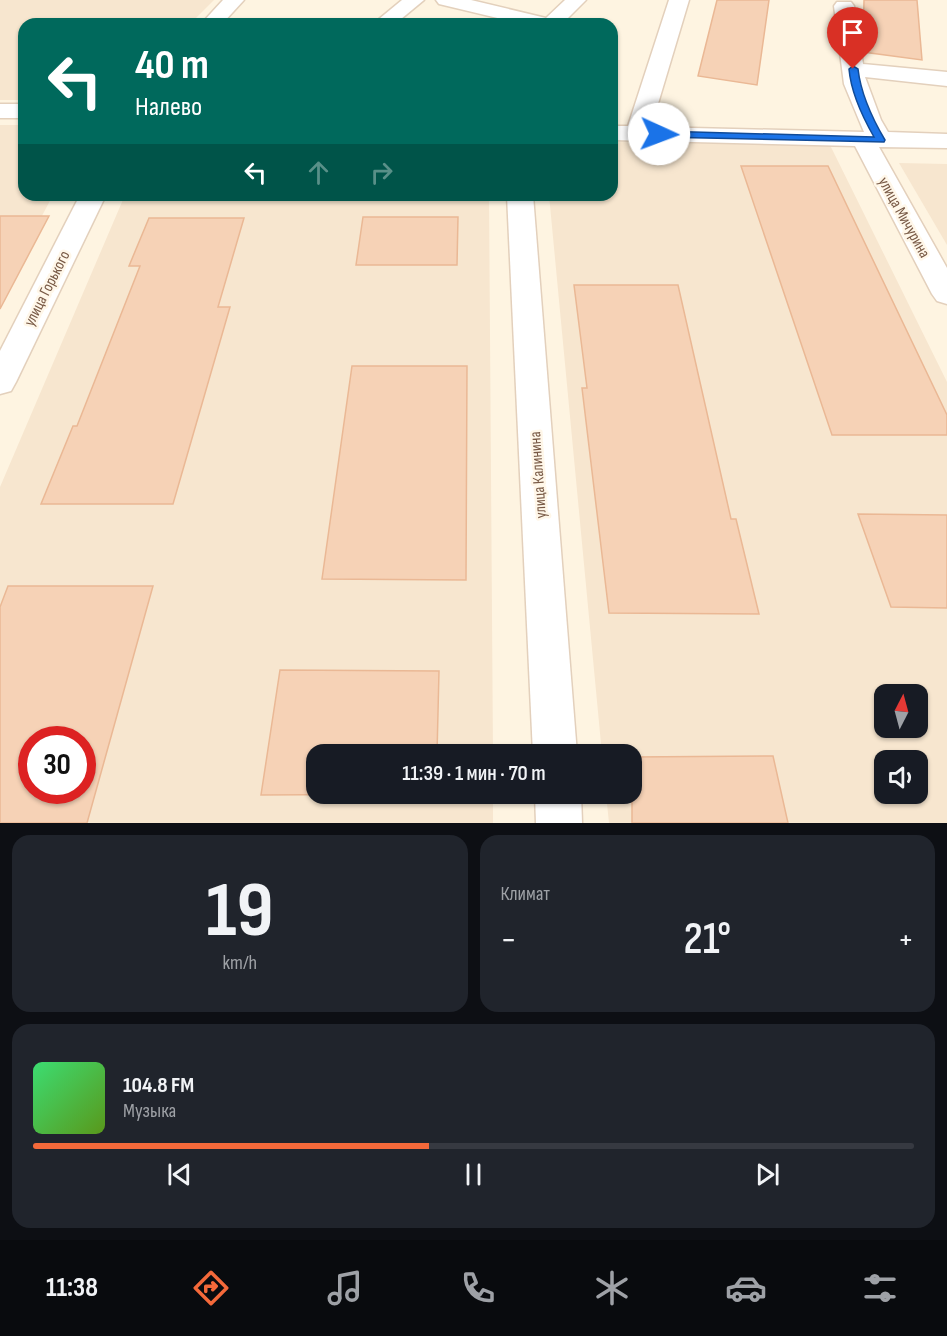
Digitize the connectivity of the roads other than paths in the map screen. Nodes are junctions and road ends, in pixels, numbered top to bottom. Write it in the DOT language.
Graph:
graph roads {
  1 [pos="234,0"];
  2 [pos="414,0"];
  3 [pos="446,0"];
  4 [pos="576,0"];
  5 [pos="679,0"];
  6 [pos="844,6"];
  7 [pos="217,18"];
  8 [pos="391,18"];
  9 [pos="524,18"];
  10 [pos="556,18"];
  11 [pos="853,69"];
  12 [pos="947,79"];
  13 [pos="0,111"];
  14 [pos="18,111"];
  15 [pos="618,133"];
  16 [pos="637,134"];
  17 [pos="872,139"];
  18 [pos="947,141"];
  19 [pos="90,201"];
  20 [pos="520,201"];
  21 [pos="947,294"];
  22 [pos="0,382"];
  23 [pos="554,744"];
  24 [pos="558,804"];
  25 [pos="559,823"];
  1 -- 7 [label="street"];
  2 -- 8 [label="street"];
  3 -- 9 [label="street"];
  4 -- 10 [label="street"];
  5 -- 16 [label="street"];
  6 -- 11 [label="street, улица Мичурина"];
  11 -- 12 [label="street"];
  11 -- 17 [label="street, улица Мичурина"];
  13 -- 14 [label="street"];
  15 -- 16 [label="street"];
  16 -- 17 [label="street"];
  17 -- 18 [label="street"];
  17 -- 21 [label="street, улица Мичурина"];
  19 -- 22 [label="street, улица Горького"];
  20 -- 23 [label="street, улица Калинина"];
  24 -- 25 [label="street"];
}
